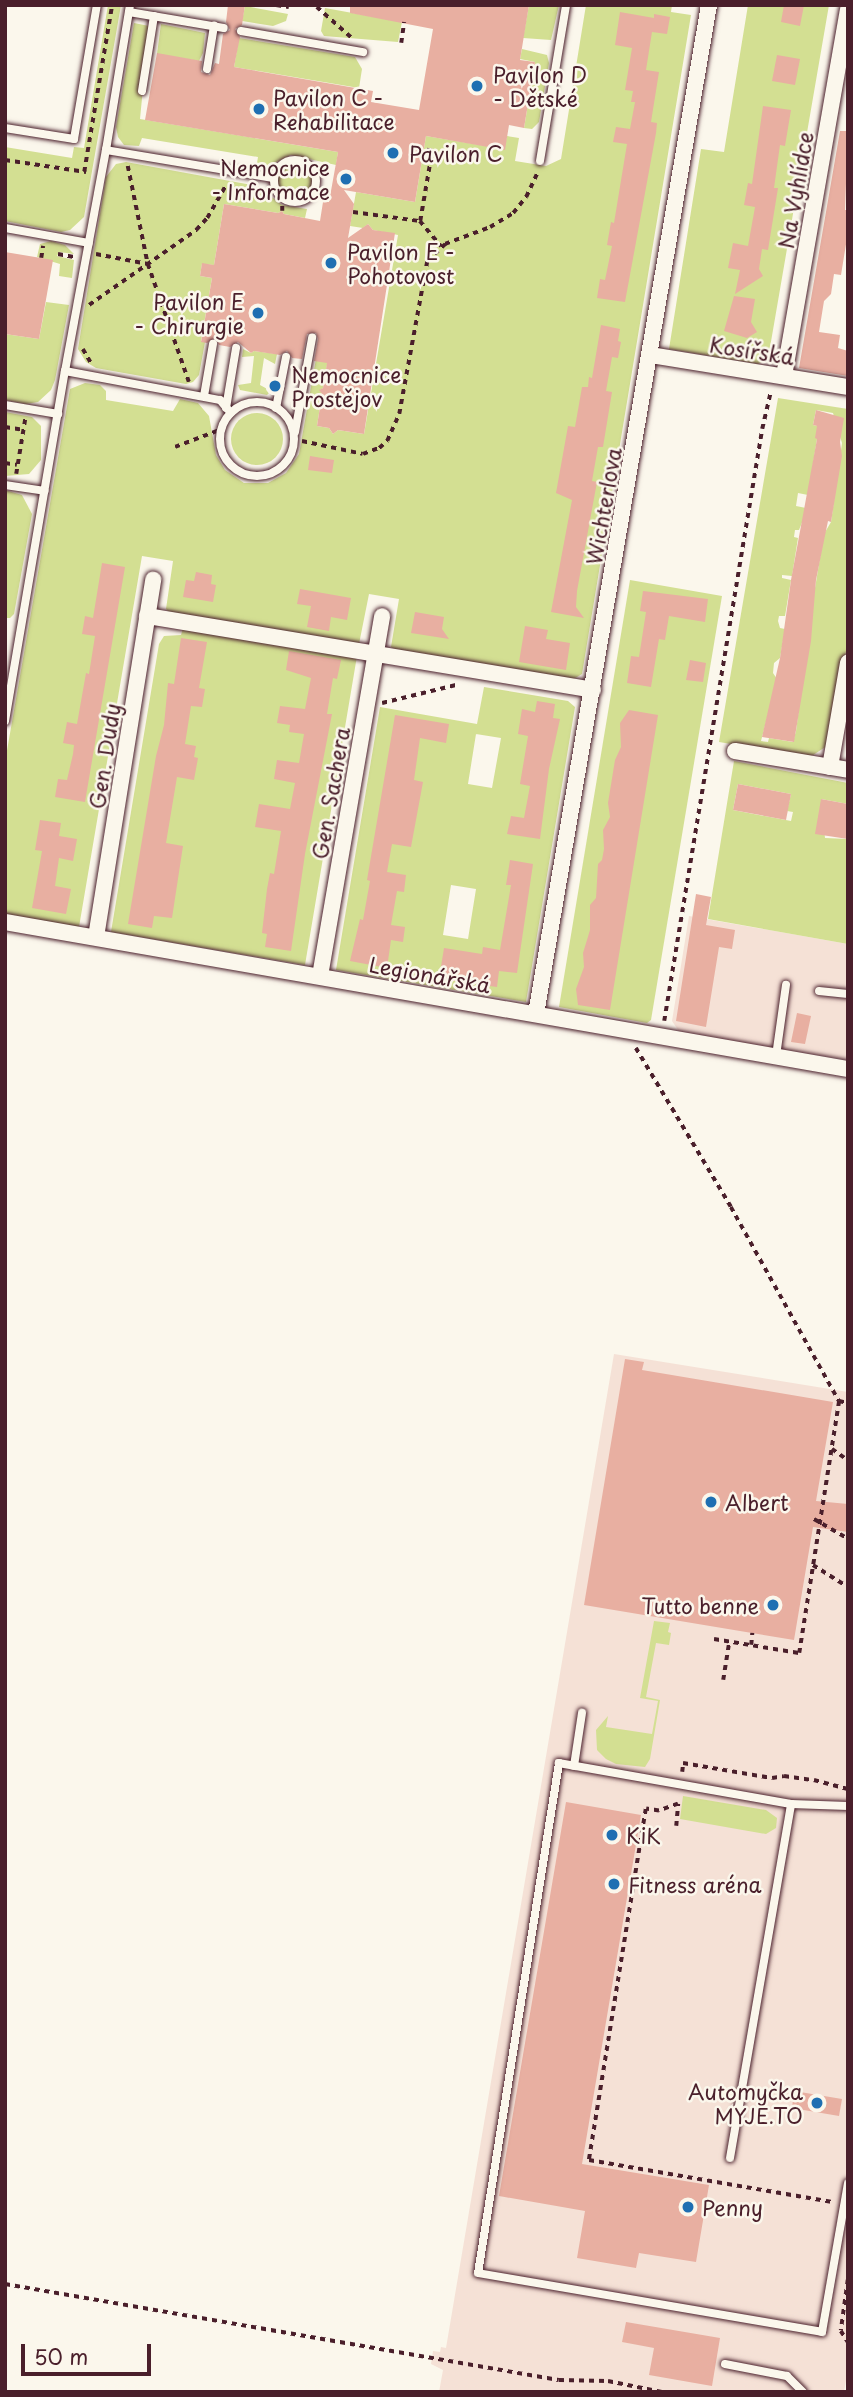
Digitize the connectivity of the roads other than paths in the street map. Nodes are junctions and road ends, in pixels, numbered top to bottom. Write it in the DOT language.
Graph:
graph roads {
  1 [pos="97,5"];
  2 [pos="566,5"];
  3 [pos="709,5"];
  4 [pos="130,8"];
  5 [pos="848,10"];
  6 [pos="154,16"];
  7 [pos="214,26"];
  8 [pos="225,28"];
  9 [pos="241,31"];
  10 [pos="363,52"];
  11 [pos="207,69"];
  12 [pos="142,91"];
  13 [pos="5,128"];
  14 [pos="106,150"];
  15 [pos="540,161"];
  16 [pos="274,178"];
  17 [pos="5,228"];
  18 [pos="89,243"];
  19 [pos="313,338"];
  20 [pos="213,344"];
  21 [pos="236,348"];
  22 [pos="650,355"];
  23 [pos="286,357"];
  24 [pos="65,371"];
  25 [pos="780,376"];
  26 [pos="848,387"];
  27 [pos="204,396"];
  28 [pos="5,405"];
  29 [pos="276,408"];
  30 [pos="229,411"];
  31 [pos="58,415"];
  32 [pos="294,439"];
  33 [pos="9,485"];
  34 [pos="45,491"];
  35 [pos="153,580"];
  36 [pos="147,615"];
  37 [pos="382,617"];
  38 [pos="376,654"];
  39 [pos="848,663"];
  40 [pos="593,690"];
  41 [pos="7,698"];
  42 [pos="5,721"];
  43 [pos="735,751"];
  44 [pos="830,767"];
  45 [pos="848,770"];
  46 [pos="5,922"];
  47 [pos="96,937"];
  48 [pos="320,976"];
  49 [pos="786,985"];
  50 [pos="819,991"];
  51 [pos="848,994"];
  52 [pos="536,1014"];
  53 [pos="776,1056"];
  54 [pos="848,1069"];
  55 [pos="582,1713"];
  56 [pos="574,1766"];
  57 [pos="791,1804"];
  58 [pos="848,1806"];
  59 [pos="730,2158"];
  60 [pos="848,2183"];
  61 [pos="725,2364"];
  62 [pos="803,2392"];
  1 -- 13 [label="lane"];
  2 -- 15 [label="lane"];
  3 -- 22 [label="street, Wichterlova"];
  4 -- 6 [label="lane"];
  4 -- 14 [label="lane"];
  5 -- 25 [label="street, Na Vyhlídce"];
  6 -- 7 [label="lane"];
  6 -- 12 [label="lane"];
  7 -- 8 [label="lane"];
  7 -- 11 [label="lane"];
  9 -- 10 [label="lane"];
  14 -- 16 [label="lane"];
  14 -- 18 [label="lane"];
  16 -- 16 [label="lane"];
  17 -- 18 [label="lane"];
  18 -- 24 [label="lane"];
  19 -- 32 [label="lane"];
  20 -- 27 [label="lane"];
  21 -- 30 [label="lane"];
  22 -- 25 [label="street, Kosířská"];
  22 -- 40 [label="street, Wichterlova"];
  23 -- 29 [label="lane"];
  24 -- 27 [label="lane"];
  24 -- 31 [label="lane"];
  25 -- 26 [label="street, Kosířská"];
  27 -- 30 [label="lane"];
  28 -- 31 [label="lane"];
  29 -- 30 [label="lane"];
  29 -- 32 [label="lane"];
  30 -- 32 [label="lane"];
  31 -- 34 [label="lane"];
  33 -- 34 [label="lane"];
  34 -- 41 [label="lane"];
  35 -- 36 [label="street, Gen. Dudy"];
  36 -- 38 [label="street"];
  36 -- 47 [label="street, Gen. Dudy"];
  37 -- 38 [label="street, Gen. Sachera"];
  38 -- 40 [label="street"];
  38 -- 48 [label="street, Gen. Sachera"];
  39 -- 44 [label="street"];
  40 -- 52 [label="street, Wichterlova"];
  41 -- 42 [label="lane"];
  43 -- 44 [label="street"];
  44 -- 45 [label="street"];
  46 -- 47 [label="street, Legionářská"];
  47 -- 48 [label="street, Legionářská"];
  48 -- 52 [label="street, Legionářská"];
  49 -- 53 [label="lane"];
  50 -- 51 [label="lane"];
  52 -- 53 [label="street, Legionářská"];
  53 -- 54 [label="street, Legionářská"];
  55 -- 56 [label="lane"];
  56 -- 57 [label="lane"];
  56 -- 60 [label="lane"];
  57 -- 58 [label="lane"];
  57 -- 59 [label="lane"];
  61 -- 62 [label="lane"];
}
